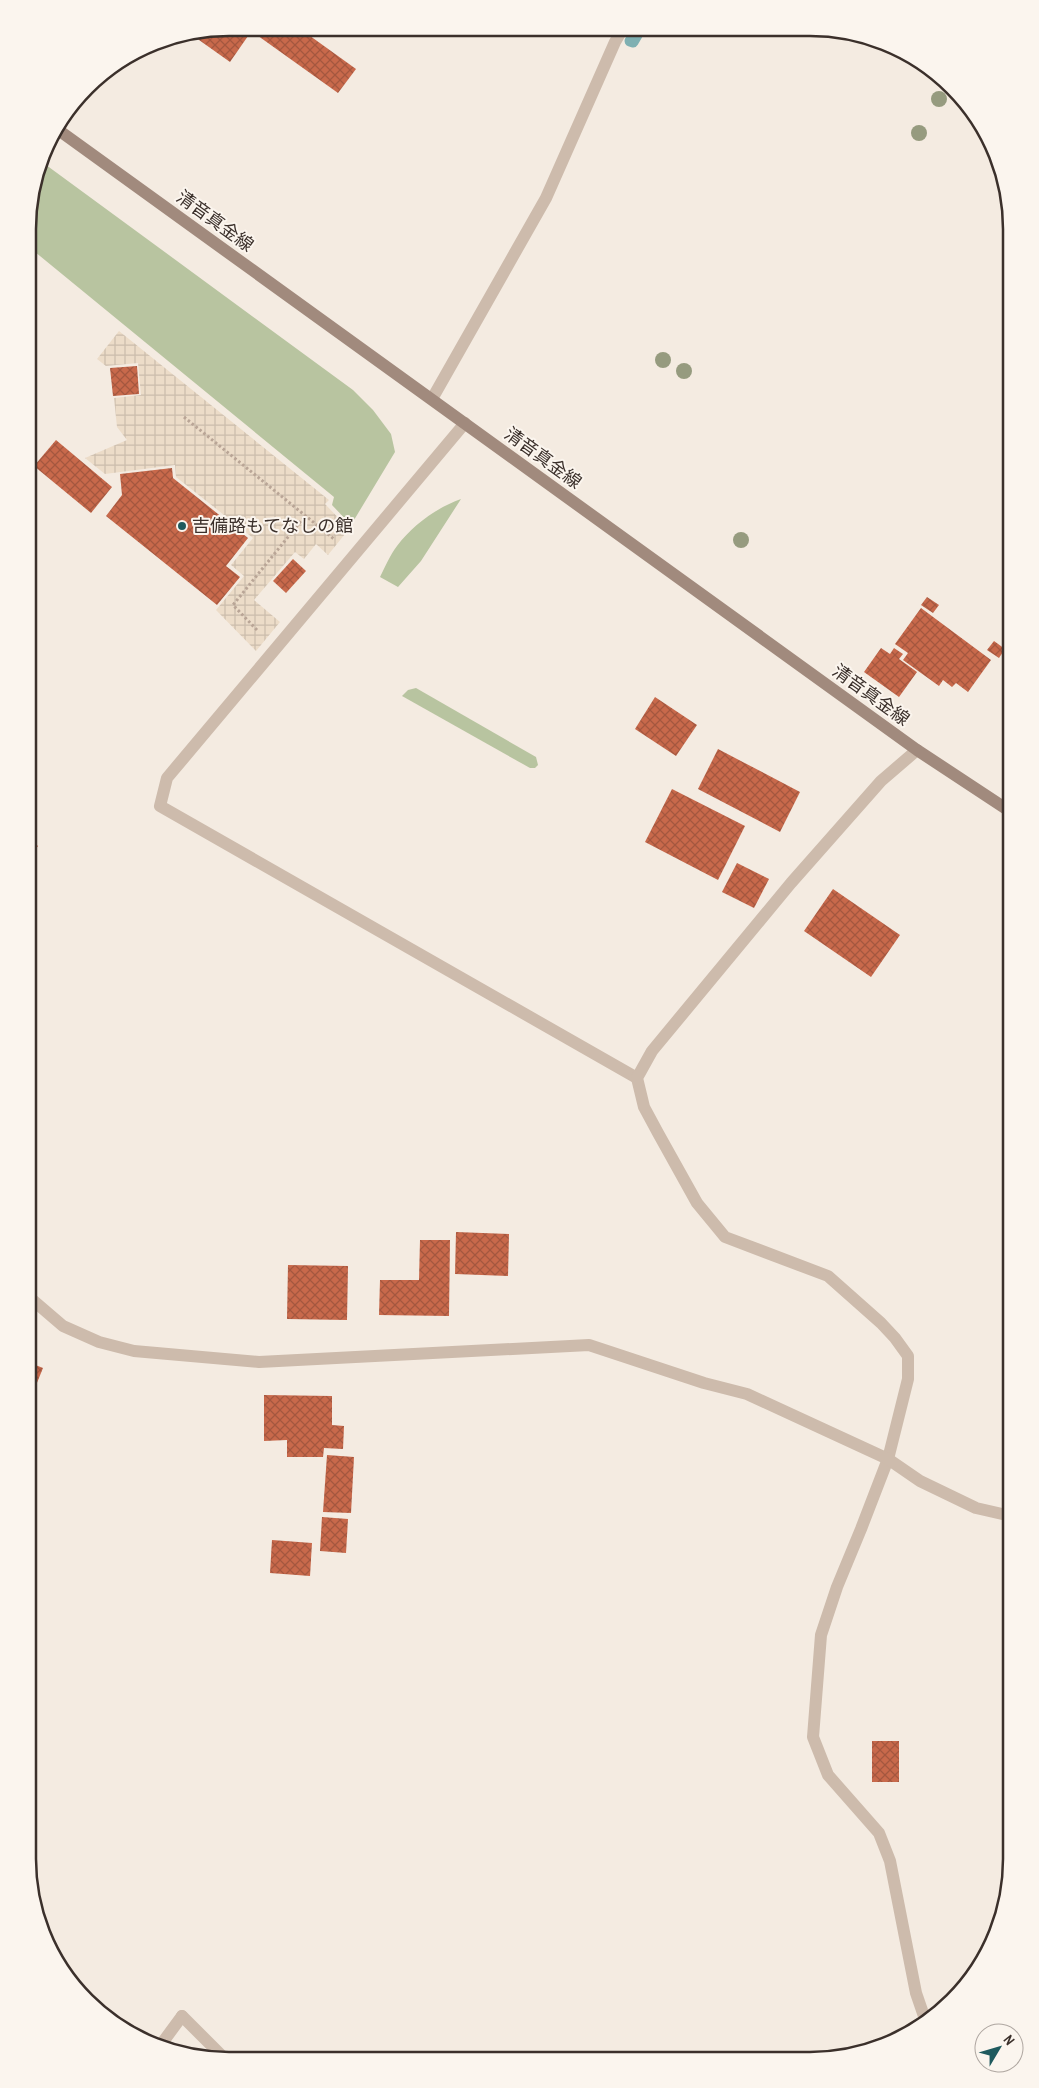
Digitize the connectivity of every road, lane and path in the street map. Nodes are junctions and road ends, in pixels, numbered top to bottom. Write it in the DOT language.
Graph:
graph roads {
  1 [pos="618,36"];
  2 [pos="63,132"];
  3 [pos="432,399"];
  4 [pos="184,417"];
  5 [pos="465,423"];
  6 [pos="306,516"];
  7 [pos="354,555"];
  8 [pos="276,649"];
  9 [pos="917,750"];
  10 [pos="1003,807"];
  11 [pos="637,1078"];
  12 [pos="36,1303"];
  13 [pos="888,1459"];
  14 [pos="1003,1514"];
  15 [pos="923,2015"];
  16 [pos="164,2040"];
  17 [pos="217,2051"];
  1 -- 3 [label="street"];
  2 -- 3 [label="main road, 清音真金線"];
  3 -- 5 [label="main road, 清音真金線"];
  4 -- 6 [label="path"];
  5 -- 7 [label="street"];
  5 -- 9 [label="main road, 清音真金線"];
  6 -- 7 [label="path"];
  6 -- 8 [label="path"];
  7 -- 8 [label="street"];
  8 -- 11 [label="street"];
  9 -- 10 [label="main road, 清音真金線"];
  9 -- 11 [label="street"];
  11 -- 13 [label="street"];
  12 -- 13 [label="street"];
  13 -- 14 [label="street"];
  13 -- 15 [label="street"];
  16 -- 17 [label="street"];
}
